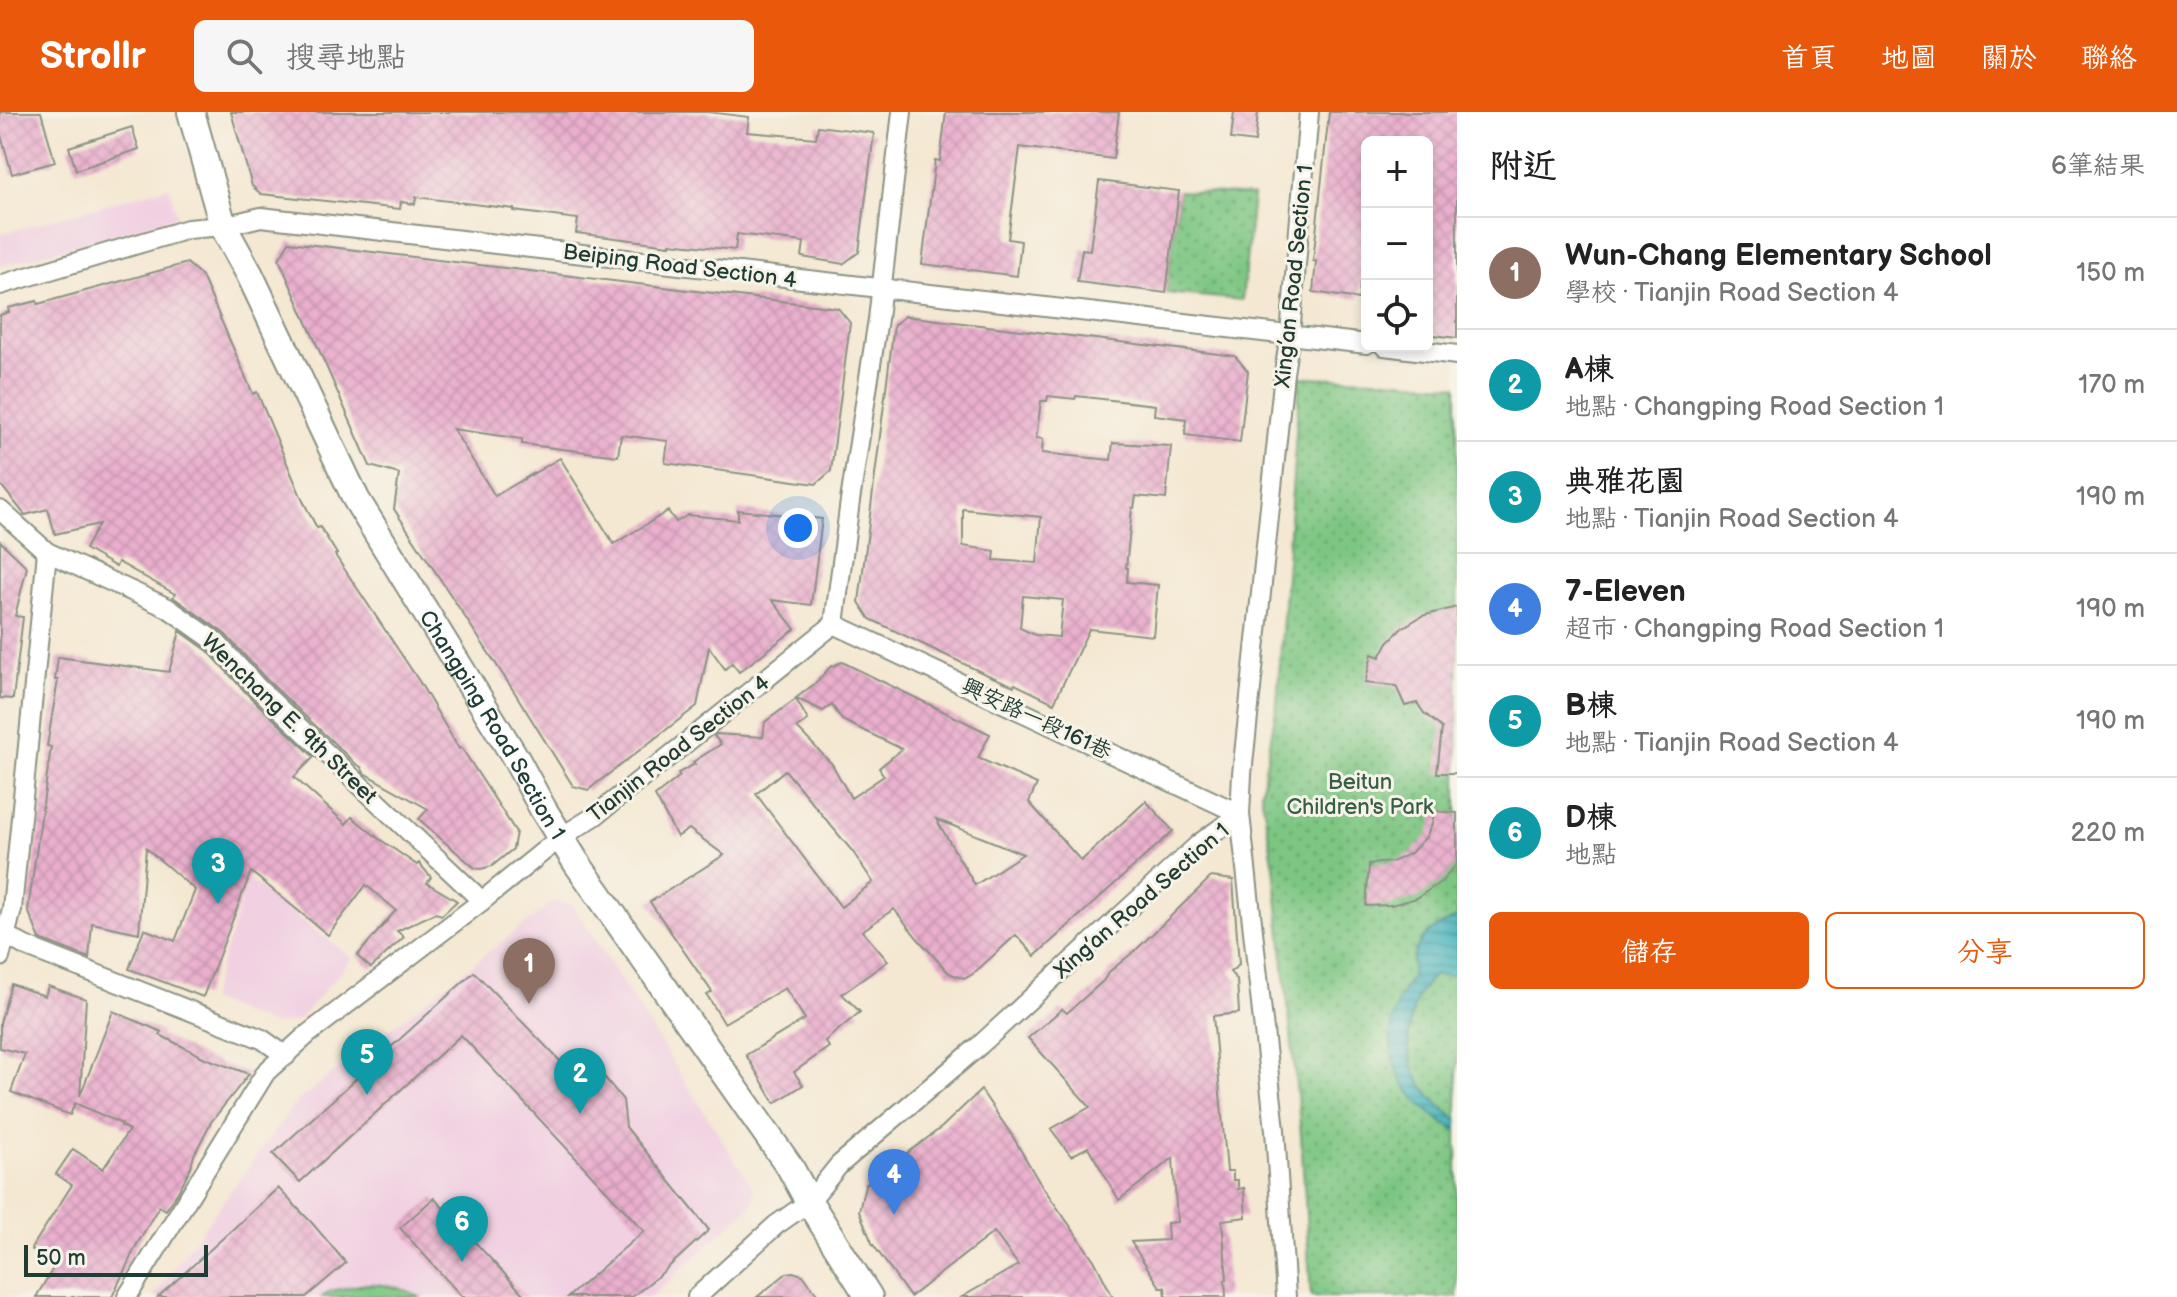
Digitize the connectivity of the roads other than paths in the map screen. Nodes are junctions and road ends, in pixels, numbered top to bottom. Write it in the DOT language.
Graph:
graph roads {
  1 [pos="191,112"];
  2 [pos="902,112"];
  3 [pos="1309,112"];
  4 [pos="223,226"];
  5 [pos="0,285"];
  6 [pos="882,288"];
  7 [pos="1290,335"];
  8 [pos="1361,343"];
  9 [pos="1433,352"];
  10 [pos="1457,355"];
  11 [pos="0,510"];
  12 [pos="47,552"];
  13 [pos="834,624"];
  14 [pos="1240,814"];
  15 [pos="561,837"];
  16 [pos="482,901"];
  17 [pos="3,933"];
  18 [pos="0,957"];
  19 [pos="286,1056"];
  20 [pos="809,1202"];
  21 [pos="127,1297"];
  22 [pos="697,1297"];
  23 [pos="869,1297"];
  24 [pos="1286,1297"];
  1 -- 4 [label="street, Changping Road Section 1"];
  2 -- 6 [label="street"];
  3 -- 7 [label="street, Xing’an Road Section 1"];
  4 -- 5 [label="street, Beiping Road Section 4"];
  4 -- 6 [label="street, Beiping Road Section 4"];
  4 -- 15 [label="street, Changping Road Section 1"];
  6 -- 7 [label="street, Beiping Road Section 4"];
  6 -- 13 [label="street"];
  7 -- 8 [label="street, Beiping Road Section 4"];
  7 -- 14 [label="street, Xing’an Road Section 1"];
  9 -- 10 [label="street"];
  11 -- 12 [label="street, Wenchang E. 9th Street"];
  12 -- 16 [label="street, Wenchang E. 9th Street"];
  12 -- 17 [label="street"];
  13 -- 14 [label="street, 興安路一段161巷"];
  13 -- 15 [label="street, Tianjin Road Section 4"];
  14 -- 20 [label="street, Xing’an Road Section 1"];
  14 -- 24 [label="street"];
  15 -- 16 [label="street, Tianjin Road Section 4"];
  15 -- 20 [label="street, Changping Road Section 1"];
  16 -- 19 [label="street, Tianjin Road Section 4"];
  17 -- 18 [label="street"];
  17 -- 19 [label="street"];
  19 -- 21 [label="street, Tianjin Road Section 4"];
  20 -- 22 [label="street, Xing’an Road Section 1"];
  20 -- 23 [label="street, Changping Road Section 1"];
}
